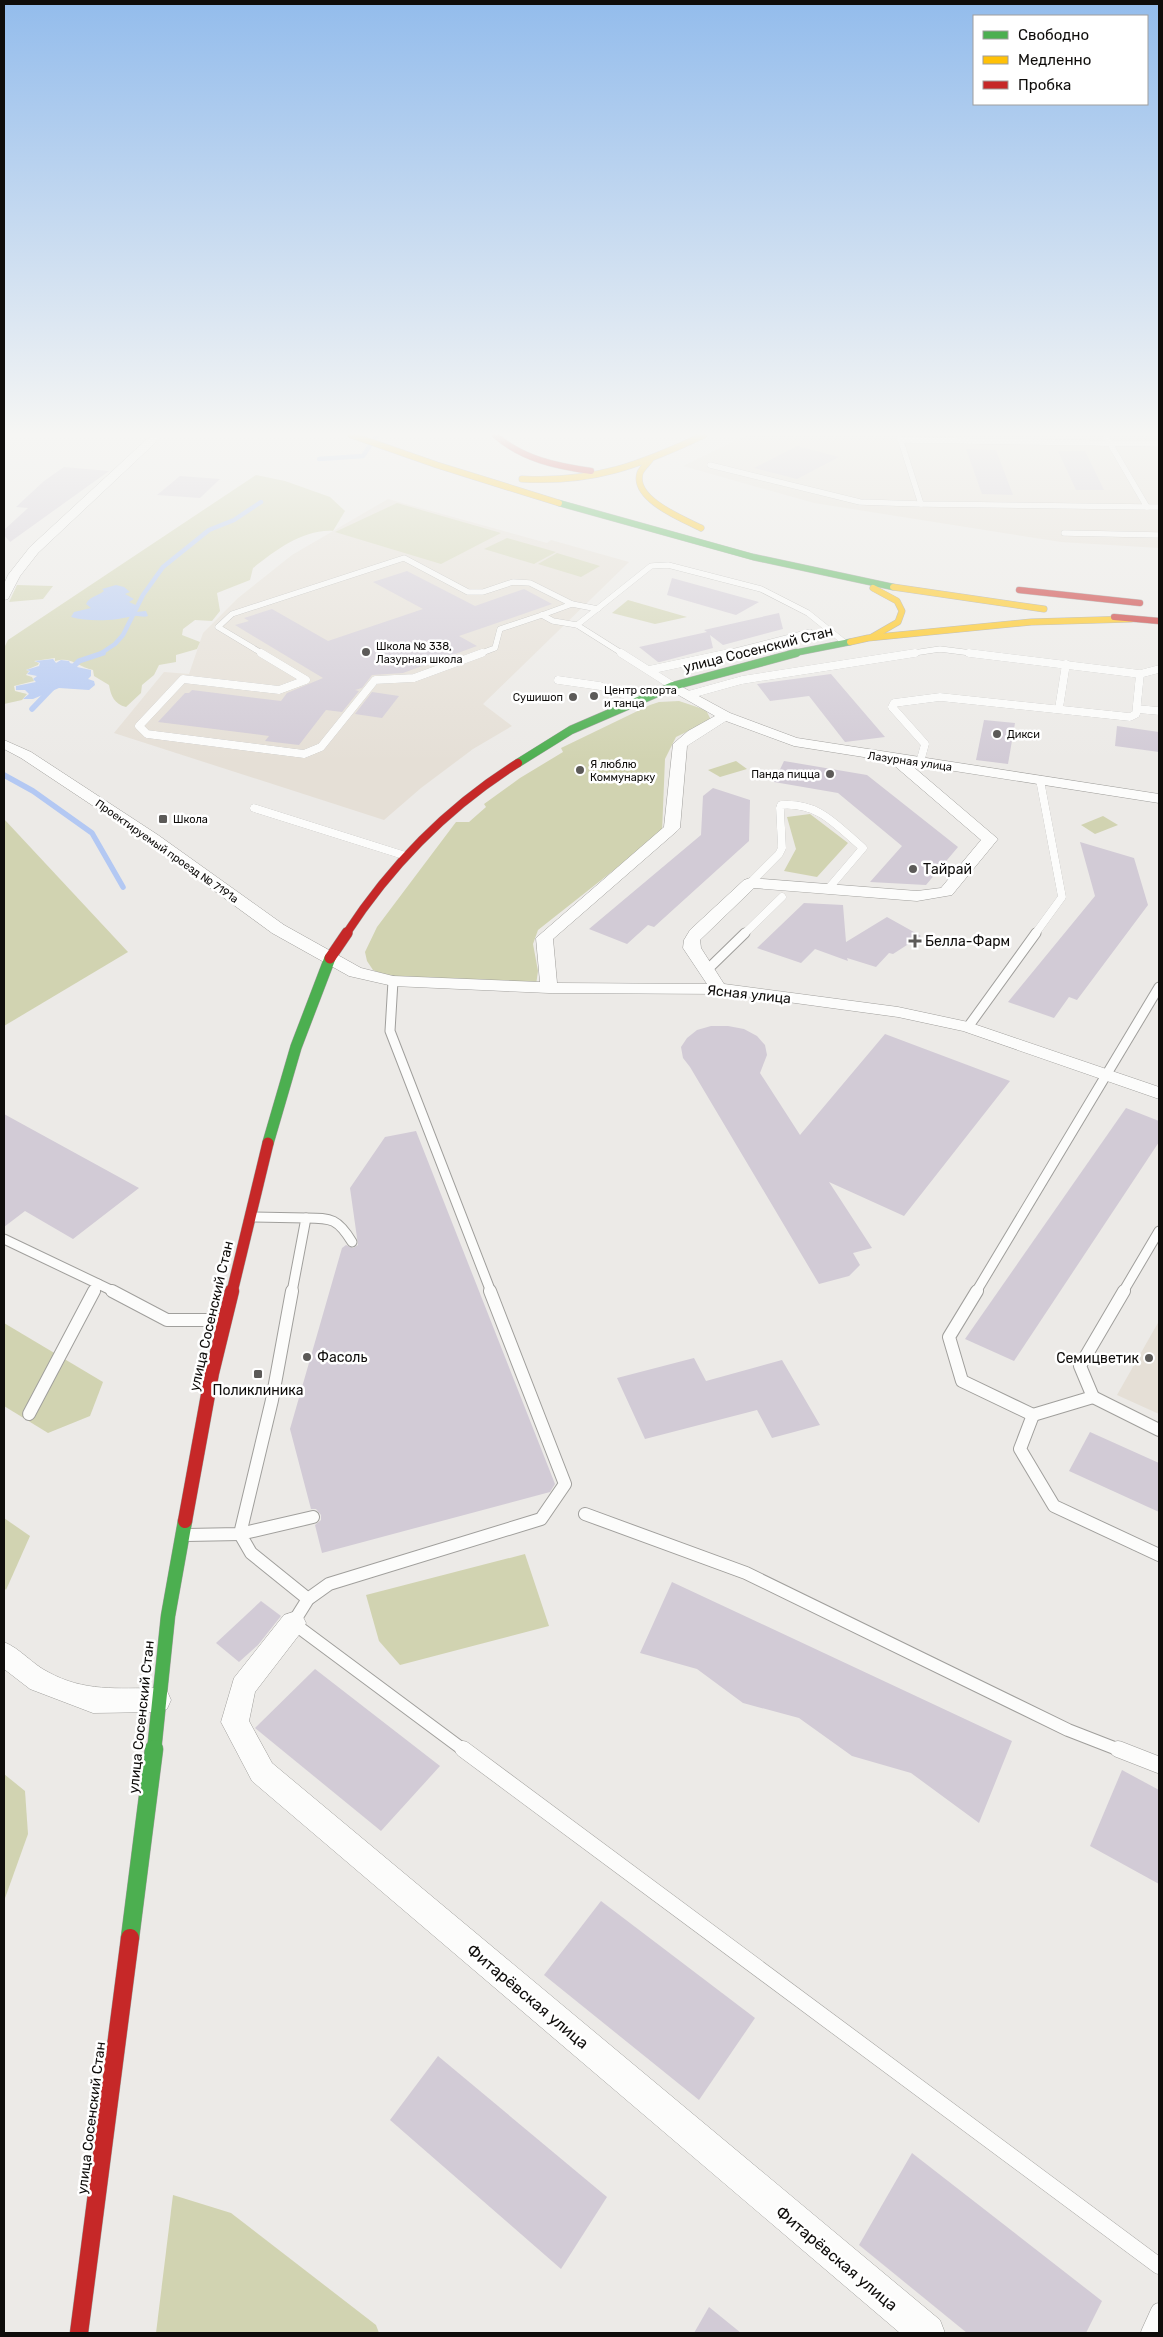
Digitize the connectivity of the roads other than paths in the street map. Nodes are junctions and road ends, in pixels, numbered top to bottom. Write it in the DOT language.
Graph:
graph roads {
  1 [pos="40,544"];
  2 [pos="705,544"];
  3 [pos="840,577"];
  4 [pos="1006,588"];
  5 [pos="4,596"];
  6 [pos="572,604"];
  7 [pos="1150,604"];
  8 [pos="598,609"];
  9 [pos="542,615"];
  10 [pos="1131,619"];
  11 [pos="1159,621"];
  12 [pos="577,625"];
  13 [pos="810,632"];
  14 [pos="868,638"];
  15 [pos="844,642"];
  16 [pos="1066,664"];
  17 [pos="1159,669"];
  18 [pos="649,670"];
  19 [pos="1140,674"];
  20 [pos="558,680"];
  21 [pos="673,686"];
  22 [pos="688,695"];
  23 [pos="639,700"];
  24 [pos="1059,708"];
  25 [pos="1137,708"];
  26 [pos="1159,712"];
  27 [pos="725,716"];
  28 [pos="4,744"];
  29 [pos="894,758"];
  30 [pos="920,762"];
  31 [pos="1040,780"];
  32 [pos="1159,798"];
  33 [pos="254,808"];
  34 [pos="406,856"];
  35 [pos="750,883"];
  36 [pos="828,889"];
  37 [pos="782,897"];
  38 [pos="330,958"];
  39 [pos="707,970"];
  40 [pos="393,981"];
  41 [pos="1159,987"];
  42 [pos="549,988"];
  43 [pos="719,989"];
  44 [pos="968,1027"];
  45 [pos="1106,1074"];
  46 [pos="1159,1093"];
  47 [pos="250,1216"];
  48 [pos="306,1218"];
  49 [pos="1159,1231"];
  50 [pos="352,1242"];
  51 [pos="6,1243"];
  52 [pos="98,1284"];
  53 [pos="225,1320"];
  54 [pos="1093,1397"];
  55 [pos="29,1414"];
  56 [pos="1034,1416"];
  57 [pos="1159,1430"];
  58 [pos="585,1514"];
  59 [pos="313,1516"];
  60 [pos="240,1534"];
  61 [pos="182,1535"];
  62 [pos="1159,1555"];
  63 [pos="301,1611"];
  64 [pos="4,1654"];
  65 [pos="157,1700"];
  66 [pos="1159,1765"];
  67 [pos="1159,2266"];
  68 [pos="1159,2311"];
  69 [pos="79,2333"];
  70 [pos="927,2333"];
  71 [pos="1149,2333"];
  1 -- 5 [label="street"];
  2 -- 3 [label="street"];
  3 -- 10 [label="street"];
  3 -- 14 [label="street"];
  4 -- 7 [label="street"];
  6 -- 8 [label="lane"];
  6 -- 9 [label="lane"];
  6 -- 9 [label="lane"];
  8 -- 12 [label="lane"];
  8 -- 15 [label="lane"];
  9 -- 12 [label="lane"];
  10 -- 11 [label="street"];
  10 -- 14 [label="street"];
  12 -- 18 [label="lane"];
  13 -- 18 [label="lane"];
  14 -- 15 [label="street, улица Сосенский Стан"];
  15 -- 21 [label="street, улица Сосенский Стан"];
  16 -- 19 [label="lane"];
  16 -- 22 [label="lane"];
  16 -- 24 [label="lane"];
  17 -- 19 [label="lane"];
  18 -- 21 [label="lane"];
  19 -- 25 [label="lane"];
  20 -- 23 [label="lane"];
  21 -- 22 [label="street, Лазурная улица"];
  21 -- 23 [label="street, улица Сосенский Стан"];
  22 -- 27 [label="street, Лазурная улица"];
  23 -- 34 [label="street, улица Сосенский Стан"];
  24 -- 25 [label="lane"];
  24 -- 30 [label="lane"];
  25 -- 26 [label="lane"];
  27 -- 29 [label="street, Лазурная улица"];
  27 -- 42 [label="street"];
  28 -- 38 [label="street, Проектируемый проезд № 7191а"];
  29 -- 30 [label="street, Лазурная улица"];
  29 -- 36 [label="street"];
  30 -- 31 [label="street, Лазурная улица"];
  31 -- 32 [label="street, Лазурная улица"];
  31 -- 44 [label="lane"];
  33 -- 34 [label="lane"];
  34 -- 38 [label="street, улица Сосенский Стан"];
  35 -- 36 [label="street"];
  35 -- 36 [label="lane"];
  35 -- 39 [label="street"];
  37 -- 39 [label="lane"];
  38 -- 40 [label="street, Ясная улица"];
  38 -- 47 [label="street, улица Сосенский Стан"];
  39 -- 43 [label="street"];
  40 -- 42 [label="street, Ясная улица"];
  40 -- 63 [label="lane"];
  41 -- 45 [label="lane"];
  42 -- 43 [label="street, Ясная улица"];
  43 -- 44 [label="street, Ясная улица"];
  44 -- 45 [label="street, Ясная улица"];
  45 -- 46 [label="street, Ясная улица"];
  45 -- 56 [label="lane"];
  47 -- 48 [label="lane"];
  47 -- 53 [label="street, улица Сосенский Стан"];
  48 -- 50 [label="lane"];
  48 -- 60 [label="lane"];
  49 -- 54 [label="lane"];
  51 -- 52 [label="lane"];
  52 -- 53 [label="lane"];
  52 -- 55 [label="lane"];
  53 -- 61 [label="street, улица Сосенский Стан"];
  54 -- 56 [label="lane"];
  54 -- 57 [label="lane"];
  56 -- 62 [label="lane"];
  58 -- 66 [label="lane"];
  59 -- 60 [label="lane"];
  60 -- 61 [label="lane"];
  60 -- 63 [label="lane"];
  61 -- 65 [label="street, улица Сосенский Стан"];
  63 -- 67 [label="lane"];
  63 -- 70 [label="street, Фитарёвская улица"];
  64 -- 65 [label="street"];
  65 -- 69 [label="street, улица Сосенский Стан"];
  68 -- 71 [label="lane"];
}
